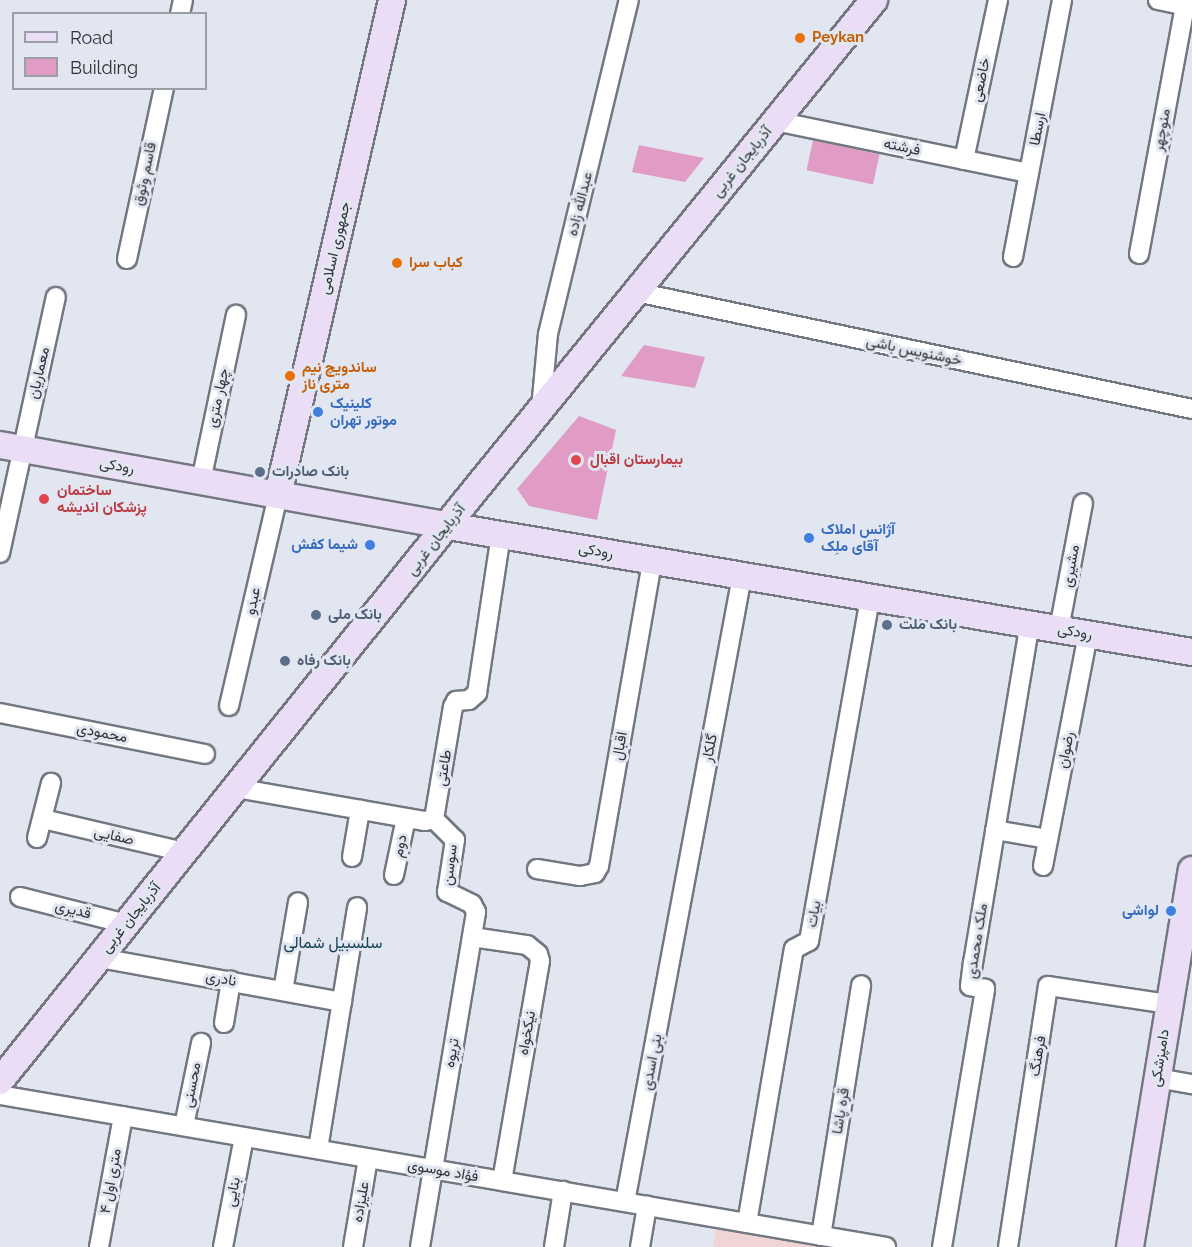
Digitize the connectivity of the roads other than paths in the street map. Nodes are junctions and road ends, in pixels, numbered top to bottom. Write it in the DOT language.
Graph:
graph roads {
  1 [pos="393,0"];
  2 [pos="629,0"];
  3 [pos="874,0"];
  4 [pos="998,0"];
  5 [pos="1062,0"];
  6 [pos="1158,0"];
  7 [pos="1188,6"];
  8 [pos="164,90"];
  9 [pos="776,121"];
  10 [pos="963,160"];
  11 [pos="1029,173"];
  12 [pos="1139,254"];
  13 [pos="1013,257"];
  14 [pos="127,259"];
  15 [pos="636,292"];
  16 [pos="56,297"];
  17 [pos="236,315"];
  18 [pos="541,409"];
  19 [pos="1192,410"];
  20 [pos="11,447"];
  21 [pos="201,481"];
  22 [pos="278,495"];
  23 [pos="1083,503"];
  24 [pos="448,526"];
  25 [pos="501,535"];
  26 [pos="0,553"];
  27 [pos="652,561"];
  28 [pos="742,576"];
  29 [pos="870,597"];
  30 [pos="1030,624"];
  31 [pos="1059,630"];
  32 [pos="1088,634"];
  33 [pos="1192,652"];
  34 [pos="229,706"];
  35 [pos="0,713"];
  36 [pos="205,754"];
  37 [pos="51,783"];
  38 [pos="236,788"];
  39 [pos="360,810"];
  40 [pos="406,818"];
  41 [pos="43,819"];
  42 [pos="434,819"];
  43 [pos="995,830"];
  44 [pos="37,838"];
  45 [pos="1048,839"];
  46 [pos="184,852"];
  47 [pos="352,857"];
  48 [pos="1043,866"];
  49 [pos="537,869"];
  50 [pos="1192,870"];
  51 [pos="394,874"];
  52 [pos="20,896"];
  53 [pos="298,902"];
  54 [pos="357,907"];
  55 [pos="678,921"];
  56 [pos="127,924"];
  57 [pos="472,937"];
  58 [pos="99,958"];
  59 [pos="1184,968"];
  60 [pos="231,981"];
  61 [pos="861,985"];
  62 [pos="284,991"];
  63 [pos="342,1002"];
  64 [pos="1169,1004"];
  65 [pos="224,1023"];
  66 [pos="201,1043"];
  67 [pos="1157,1078"];
  68 [pos="0,1081"];
  69 [pos="1192,1084"];
  70 [pos="0,1095"];
  71 [pos="123,1116"];
  72 [pos="184,1126"];
  73 [pos="244,1137"];
  74 [pos="318,1149"];
  75 [pos="368,1158"];
  76 [pos="433,1169"];
  77 [pos="502,1181"];
  78 [pos="563,1191"];
  79 [pos="625,1202"];
  80 [pos="647,1206"];
  81 [pos="747,1223"];
  82 [pos="821,1236"];
  83 [pos="1134,1246"];
  84 [pos="99,1247"];
  85 [pos="223,1247"];
  86 [pos="353,1247"];
  87 [pos="420,1247"];
  88 [pos="554,1247"];
  89 [pos="640,1247"];
  90 [pos="886,1247"];
  91 [pos="942,1247"];
  92 [pos="1008,1247"];
  1 -- 22 [label="main road, جمهوری اسلامی"];
  2 -- 18 [label="street, عبدالله زاده"];
  3 -- 9 [label="main road, آذربایجان غربی"];
  4 -- 10 [label="street, خاضعی"];
  5 -- 11 [label="street, ارسطا"];
  6 -- 7 [label="street"];
  7 -- 12 [label="street, منوچهر"];
  8 -- 14 [label="street, قاسم وثوق"];
  9 -- 10 [label="street, فرشته"];
  9 -- 15 [label="main road, آذربایجان غربی"];
  10 -- 11 [label="street, فرشته"];
  11 -- 13 [label="street, ارسطا"];
  15 -- 18 [label="main road, آذربایجان غربی"];
  15 -- 19 [label="street, خوشنویس باشی"];
  16 -- 20 [label="street, معماریان"];
  17 -- 21 [label="street, چهار متری"];
  18 -- 24 [label="main road, آذربایجان غربی"];
  20 -- 21 [label="main road, رودکی"];
  20 -- 26 [label="street, معماریان"];
  21 -- 22 [label="main road, رودکی"];
  22 -- 24 [label="main road, رودکی"];
  22 -- 34 [label="street, عبدو"];
  23 -- 31 [label="street, مشیری"];
  24 -- 25 [label="main road, رودکی"];
  24 -- 38 [label="main road, آذربایجان غربی"];
  25 -- 27 [label="main road, رودکی"];
  25 -- 42 [label="street, طاعتی"];
  27 -- 28 [label="main road, رودکی"];
  27 -- 49 [label="street, اقبال"];
  28 -- 29 [label="main road, رودکی"];
  28 -- 55 [label="street, گلکار"];
  29 -- 30 [label="main road, رودکی"];
  29 -- 81 [label="street, بیات"];
  30 -- 31 [label="main road, رودکی"];
  30 -- 43 [label="street, ملک محمدی"];
  31 -- 32 [label="main road, رودکی"];
  32 -- 33 [label="main road, رودکی"];
  32 -- 45 [label="street, رضوان"];
  35 -- 36 [label="street, محمودی"];
  37 -- 41 [label="street"];
  38 -- 39 [label="street"];
  38 -- 46 [label="main road, آذربایجان غربی"];
  39 -- 40 [label="street"];
  39 -- 47 [label="street"];
  40 -- 42 [label="street"];
  40 -- 51 [label="street, دوم"];
  41 -- 44 [label="street"];
  41 -- 46 [label="street, صفایی"];
  42 -- 57 [label="street, سوسن"];
  43 -- 45 [label="street"];
  43 -- 91 [label="street, ملک محمدی"];
  45 -- 48 [label="street, رضوان"];
  46 -- 56 [label="main road, آذربایجان غربی"];
  50 -- 59 [label="main road, دامپزشکی"];
  52 -- 56 [label="street, قدیری"];
  53 -- 62 [label="street"];
  54 -- 63 [label="street"];
  55 -- 79 [label="street, بنی اسدی"];
  56 -- 58 [label="main road, آذربایجان غربی"];
  57 -- 76 [label="street, تریوه"];
  57 -- 77 [label="street, نیکخواه"];
  58 -- 60 [label="street, نادری"];
  58 -- 68 [label="main road, آذربایجان غربی"];
  59 -- 64 [label="main road, دامپزشکی"];
  60 -- 62 [label="street, نادری"];
  60 -- 65 [label="street"];
  61 -- 82 [label="street, قره پاشا"];
  62 -- 63 [label="street, نادری"];
  63 -- 74 [label="street"];
  64 -- 67 [label="main road, دامپزشکی"];
  64 -- 92 [label="street, فرهنگ"];
  66 -- 72 [label="street, محسنی"];
  67 -- 69 [label="street"];
  67 -- 83 [label="main road, دامپزشکی"];
  70 -- 71 [label="street, فؤاد موسوی"];
  71 -- 72 [label="street, فؤاد موسوی"];
  71 -- 84 [label="street, ۴ متری اول"];
  72 -- 73 [label="street, فؤاد موسوی"];
  73 -- 74 [label="street, فؤاد موسوی"];
  73 -- 85 [label="street, بنایی"];
  74 -- 75 [label="street, فؤاد موسوی"];
  75 -- 76 [label="street, فؤاد موسوی"];
  75 -- 86 [label="street, علیزاده"];
  76 -- 77 [label="street, فؤاد موسوی"];
  76 -- 87 [label="street, تریوه"];
  77 -- 78 [label="street, فؤاد موسوی"];
  78 -- 79 [label="street, فؤاد موسوی"];
  78 -- 88 [label="street"];
  79 -- 80 [label="street, فؤاد موسوی"];
  80 -- 81 [label="street, فؤاد موسوی"];
  80 -- 89 [label="street"];
  81 -- 82 [label="street, فؤاد موسوی"];
  82 -- 90 [label="street, فؤاد موسوی"];
}
